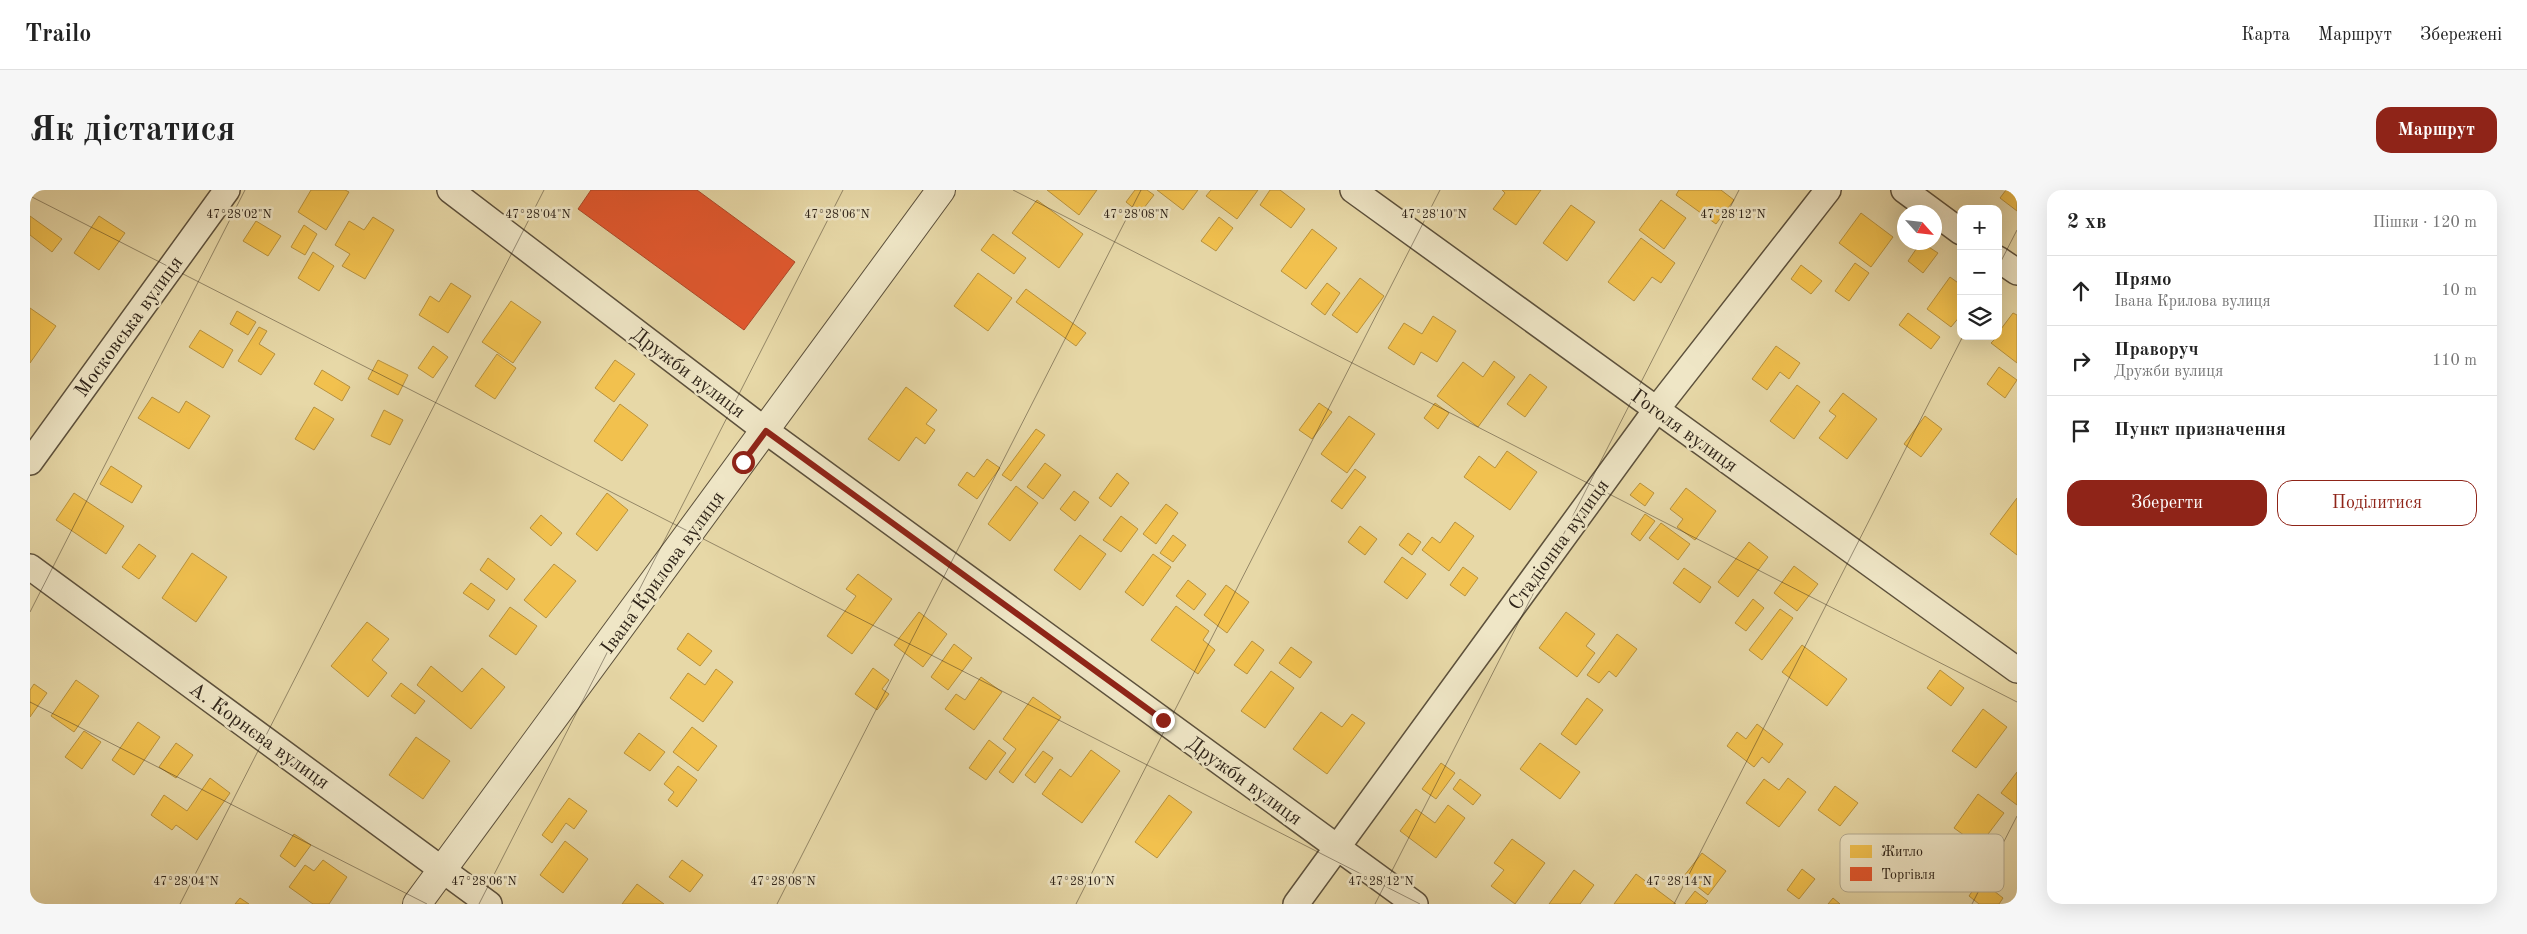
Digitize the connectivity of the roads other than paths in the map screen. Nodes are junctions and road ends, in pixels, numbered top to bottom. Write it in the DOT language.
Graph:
graph roads {
  1 [pos="226,190"];
  2 [pos="450,190"];
  3 [pos="941,190"];
  4 [pos="1353,190"];
  5 [pos="1828,190"];
  6 [pos="1904,190"];
  7 [pos="1957,229"];
  8 [pos="2002,262"];
  9 [pos="2017,272"];
  10 [pos="1656,410"];
  11 [pos="766,431"];
  12 [pos="30,462"];
  13 [pos="30,567"];
  14 [pos="2017,670"];
  15 [pos="1337,848"];
  16 [pos="443,870"];
  17 [pos="418,904"];
  18 [pos="489,904"];
  19 [pos="1296,904"];
  20 [pos="1415,904"];
  1 -- 12 [label="street, Московська вулиця"];
  2 -- 11 [label="street, Дружби вулиця"];
  3 -- 11 [label="street, Івана Крилова вулиця"];
  4 -- 10 [label="street, Гоголя вулиця"];
  5 -- 10 [label="street, Стадіонна вулиця"];
  6 -- 7 [label="street"];
  8 -- 9 [label="street"];
  10 -- 14 [label="street, Гоголя вулиця"];
  10 -- 15 [label="street, Стадіонна вулиця"];
  11 -- 15 [label="street, Дружби вулиця"];
  11 -- 16 [label="street, Івана Крилова вулиця"];
  13 -- 16 [label="street, А. Корнєва вулиця"];
  15 -- 19 [label="street, Стадіонна вулиця"];
  15 -- 20 [label="street, Дружби вулиця"];
  16 -- 17 [label="street, Івана Крилова вулиця"];
  16 -- 18 [label="street, А. Корнєва вулиця"];
}
